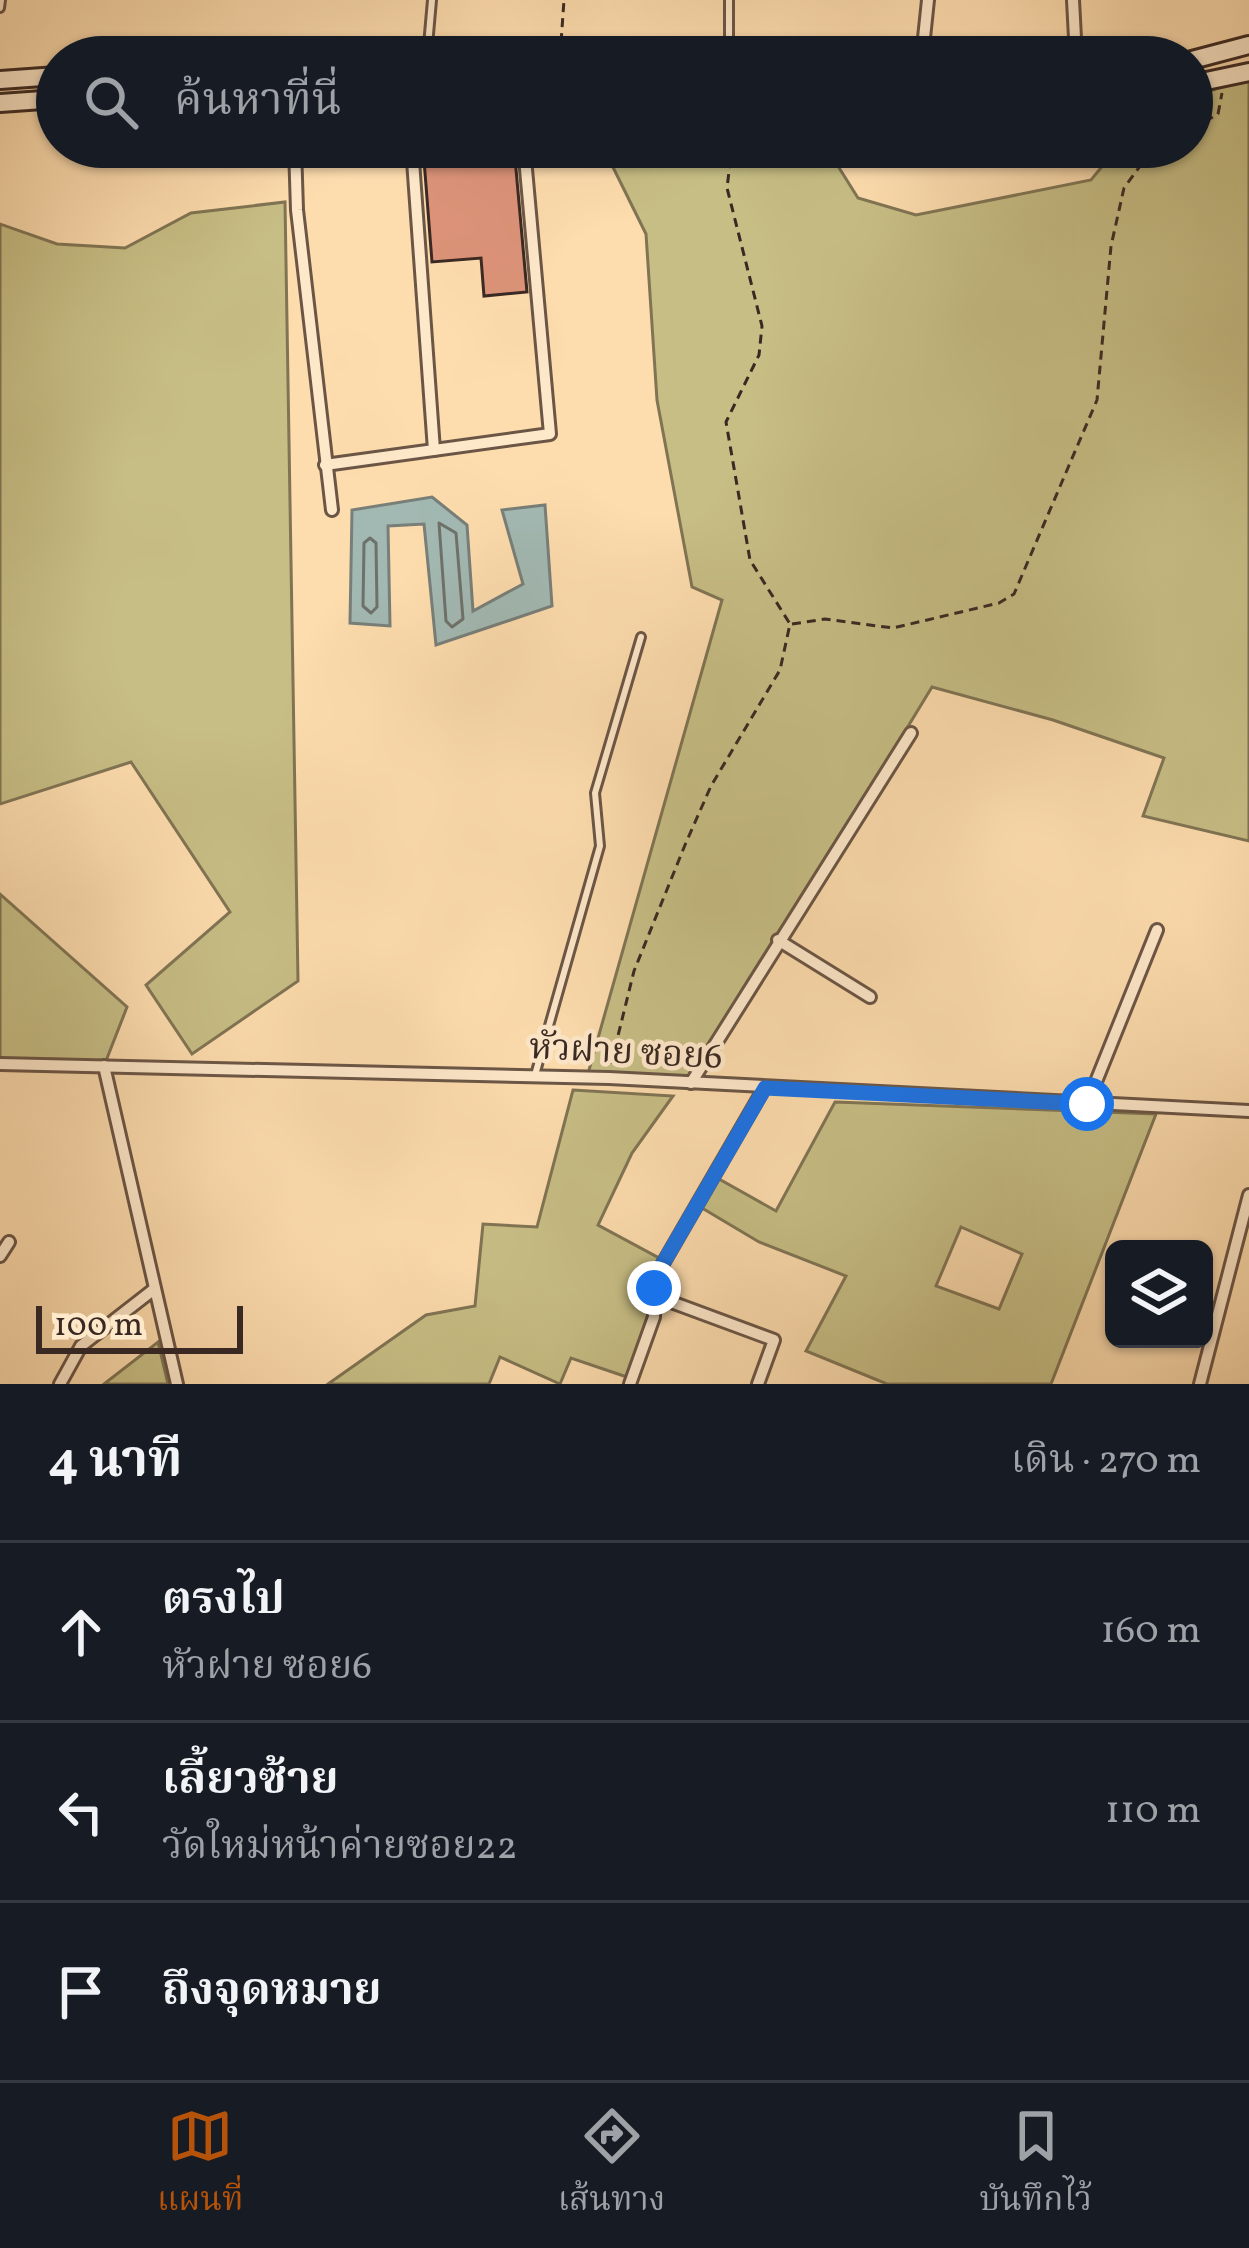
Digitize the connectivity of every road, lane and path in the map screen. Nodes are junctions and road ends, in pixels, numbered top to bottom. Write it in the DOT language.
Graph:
graph roads {
  1 [pos="432,0"];
  2 [pos="564,0"];
  3 [pos="729,0"];
  4 [pos="928,0"];
  5 [pos="1073,0"];
  6 [pos="429,36"];
  7 [pos="561,36"];
  8 [pos="729,36"];
  9 [pos="924,36"];
  10 [pos="1075,36"];
  11 [pos="1249,45"];
  12 [pos="1213,54"];
  13 [pos="1249,72"];
  14 [pos="36,77"];
  15 [pos="1223,77"];
  16 [pos="1213,79"];
  17 [pos="0,80"];
  18 [pos="36,100"];
  19 [pos="0,103"];
  20 [pos="1213,117"];
  21 [pos="297,168"];
  22 [pos="414,168"];
  23 [pos="526,168"];
  24 [pos="729,168"];
  25 [pos="1139,168"];
  26 [pos="434,450"];
  27 [pos="326,465"];
  28 [pos="332,510"];
  29 [pos="790,624"];
  30 [pos="641,637"];
  31 [pos="911,734"];
  32 [pos="1157,930"];
  33 [pos="778,940"];
  34 [pos="870,997"];
  35 [pos="0,1064"];
  36 [pos="104,1066"];
  37 [pos="535,1075"];
  38 [pos="609,1078"];
  39 [pos="691,1083"];
  40 [pos="765,1088"];
  41 [pos="1087,1104"];
  42 [pos="1249,1111"];
  43 [pos="1249,1195"];
  44 [pos="9,1242"];
  45 [pos="0,1256"];
  46 [pos="153,1290"];
  47 [pos="655,1296"];
  48 [pos="60,1384"];
  49 [pos="177,1384"];
  50 [pos="630,1384"];
  51 [pos="758,1384"];
  52 [pos="1200,1384"];
  1 -- 6 [label="lane"];
  2 -- 7 [label="path"];
  3 -- 8 [label="lane"];
  4 -- 9 [label="street"];
  5 -- 10 [label="street"];
  11 -- 12 [label="main road"];
  13 -- 15 [label="main road"];
  14 -- 17 [label="main road"];
  15 -- 16 [label="main road"];
  15 -- 20 [label="path"];
  18 -- 19 [label="main road"];
  21 -- 27 [label="street"];
  22 -- 26 [label="street"];
  23 -- 26 [label="street"];
  24 -- 29 [label="path"];
  25 -- 29 [label="path"];
  26 -- 27 [label="street"];
  27 -- 28 [label="street"];
  29 -- 38 [label="path"];
  30 -- 37 [label="lane"];
  31 -- 33 [label="street"];
  32 -- 41 [label="street"];
  33 -- 34 [label="street"];
  33 -- 39 [label="street"];
  35 -- 36 [label="street, หัวฝาย ซอย6"];
  36 -- 37 [label="street, หัวฝาย ซอย6"];
  36 -- 46 [label="street"];
  37 -- 38 [label="street, หัวฝาย ซอย6"];
  38 -- 39 [label="street, หัวฝาย ซอย6"];
  39 -- 40 [label="street, หัวฝาย ซอย6"];
  40 -- 41 [label="street, หัวฝาย ซอย6"];
  40 -- 47 [label="street"];
  41 -- 42 [label="street, หัวฝาย ซอย6"];
  43 -- 52 [label="street"];
  44 -- 45 [label="street"];
  46 -- 48 [label="street"];
  46 -- 49 [label="street"];
  47 -- 50 [label="street"];
  47 -- 51 [label="street"];
}
